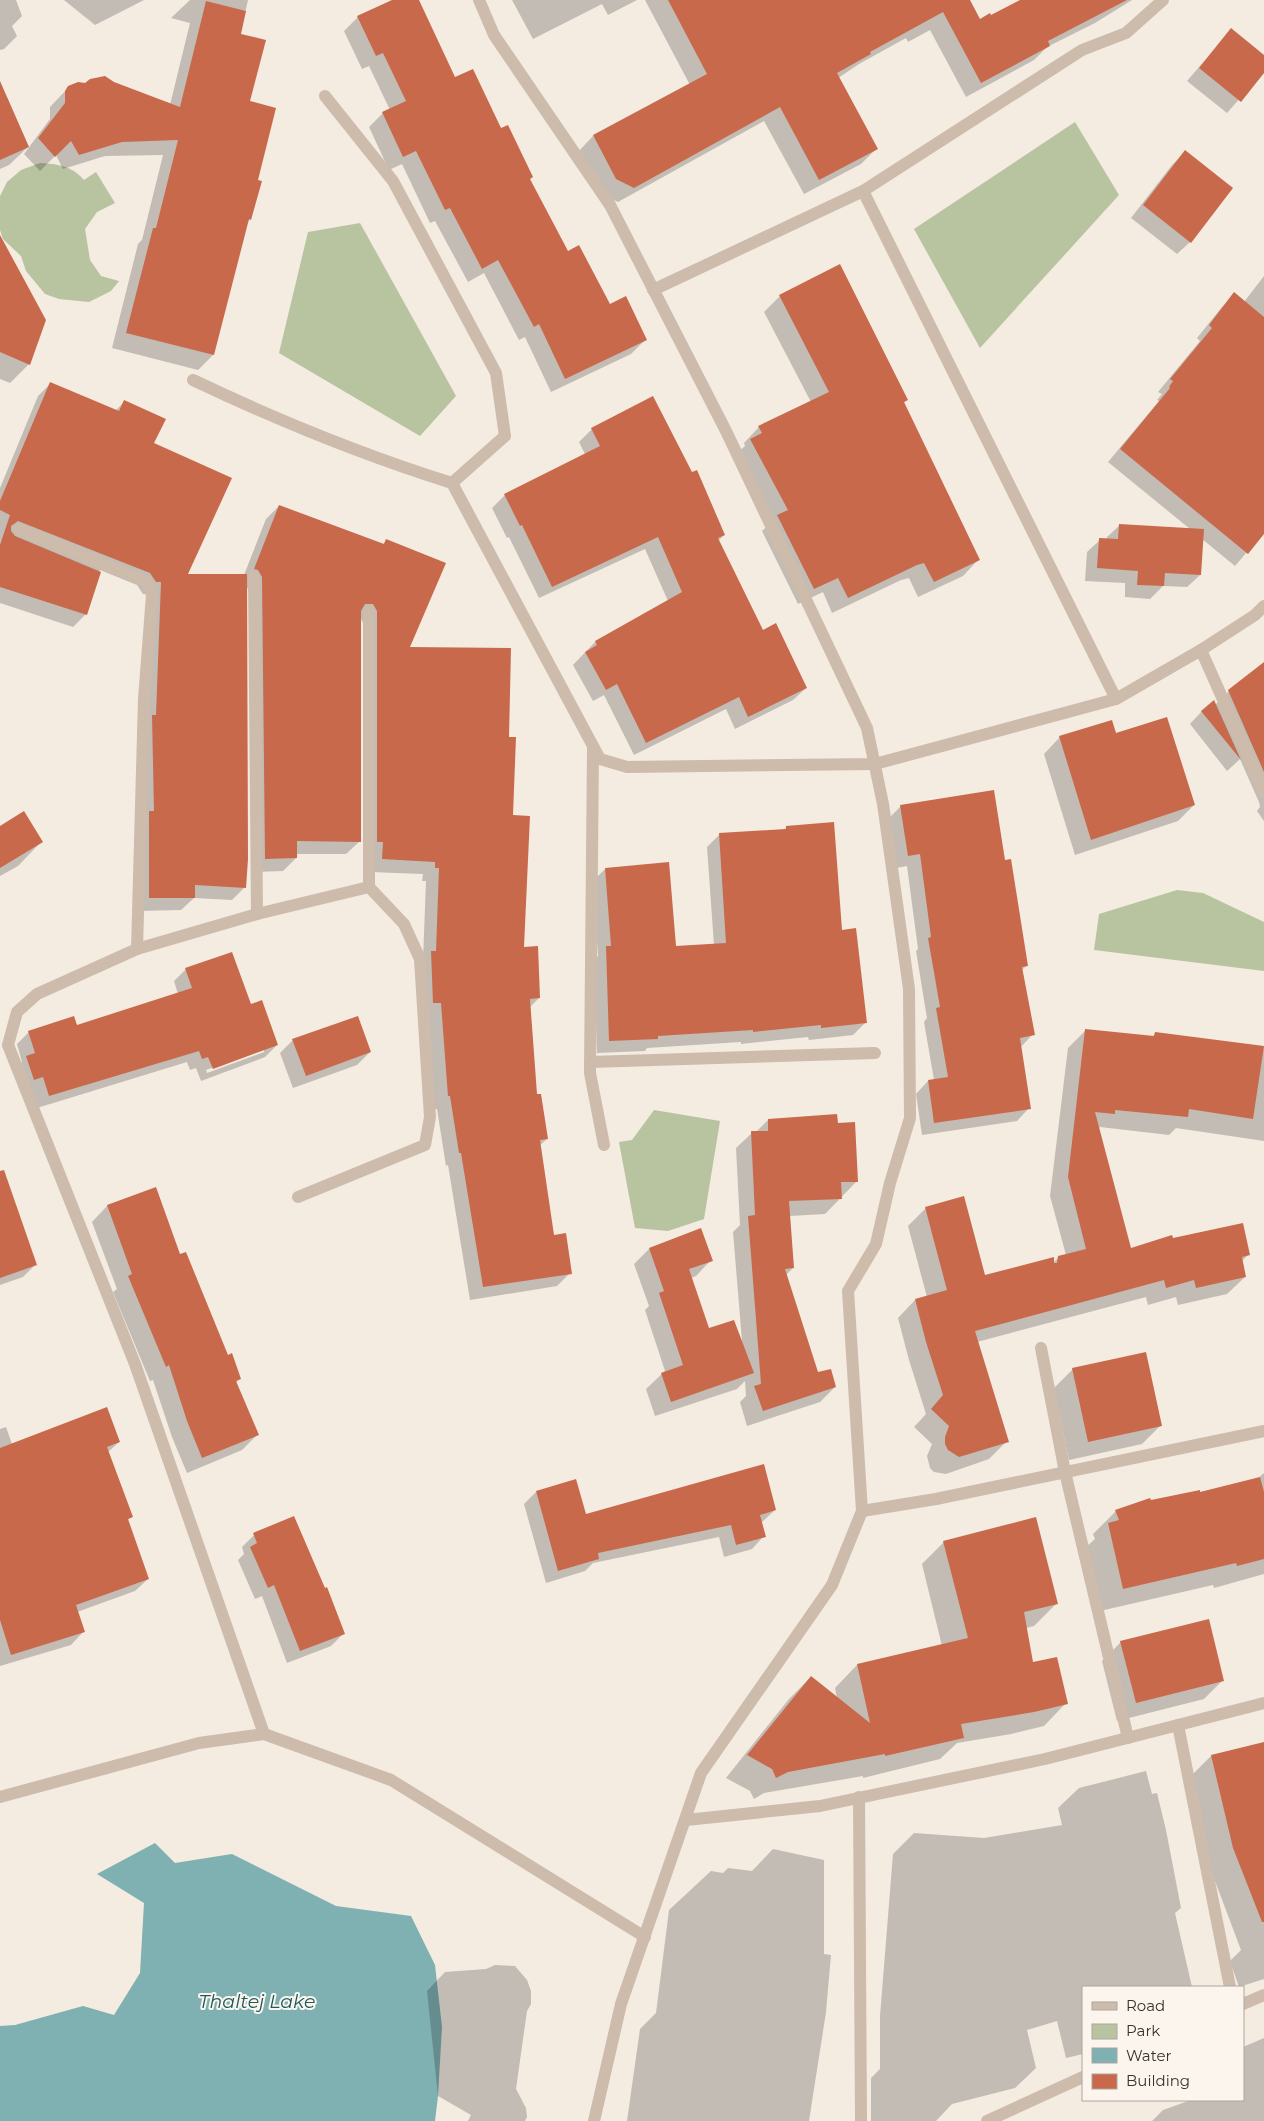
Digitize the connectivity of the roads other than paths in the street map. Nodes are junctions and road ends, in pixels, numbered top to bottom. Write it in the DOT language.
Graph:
graph roads {
  1 [pos="479,0"];
  2 [pos="1163,0"];
  3 [pos="325,96"];
  4 [pos="864,191"];
  5 [pos="653,290"];
  6 [pos="193,380"];
  7 [pos="452,483"];
  8 [pos="19,529"];
  9 [pos="254,577"];
  10 [pos="1264,606"];
  11 [pos="369,611"];
  12 [pos="1201,650"];
  13 [pos="1116,699"];
  14 [pos="593,746"];
  15 [pos="874,764"];
  16 [pos="1264,792"];
  17 [pos="370,887"];
  18 [pos="258,914"];
  19 [pos="137,949"];
  20 [pos="875,1052"];
  21 [pos="590,1062"];
  22 [pos="604,1145"];
  23 [pos="298,1197"];
  24 [pos="1041,1348"];
  25 [pos="1264,1431"];
  26 [pos="1065,1472"];
  27 [pos="862,1511"];
  28 [pos="1264,1703"];
  29 [pos="1178,1725"];
  30 [pos="264,1734"];
  31 [pos="1128,1738"];
  32 [pos="0,1797"];
  33 [pos="859,1797"];
  34 [pos="686,1820"];
  35 [pos="645,1937"];
  36 [pos="1230,1986"];
  37 [pos="1264,1995"];
  38 [pos="1244,2004"];
  39 [pos="1082,2077"];
  40 [pos="594,2121"];
  41 [pos="861,2121"];
  42 [pos="986,2121"];
  1 -- 5 [label="street"];
  2 -- 4 [label="street"];
  3 -- 7 [label="street"];
  4 -- 5 [label="street"];
  4 -- 13 [label="street"];
  5 -- 15 [label="street"];
  6 -- 7 [label="street"];
  7 -- 14 [label="street"];
  8 -- 19 [label="street"];
  9 -- 18 [label="street"];
  10 -- 12 [label="street"];
  11 -- 17 [label="street"];
  12 -- 13 [label="street"];
  12 -- 16 [label="street"];
  13 -- 15 [label="street"];
  14 -- 15 [label="street"];
  14 -- 21 [label="street"];
  15 -- 27 [label="street"];
  17 -- 18 [label="street"];
  17 -- 23 [label="street"];
  18 -- 19 [label="street"];
  19 -- 30 [label="street"];
  20 -- 21 [label="street"];
  21 -- 22 [label="street"];
  24 -- 26 [label="street"];
  25 -- 26 [label="street"];
  26 -- 27 [label="street"];
  26 -- 31 [label="street"];
  27 -- 34 [label="street"];
  28 -- 29 [label="street"];
  29 -- 31 [label="street"];
  29 -- 36 [label="street"];
  30 -- 32 [label="street"];
  30 -- 35 [label="street"];
  31 -- 33 [label="street"];
  33 -- 34 [label="street"];
  33 -- 41 [label="street"];
  34 -- 35 [label="street"];
  35 -- 40 [label="street"];
  37 -- 38 [label="street"];
  39 -- 42 [label="street"];
}
